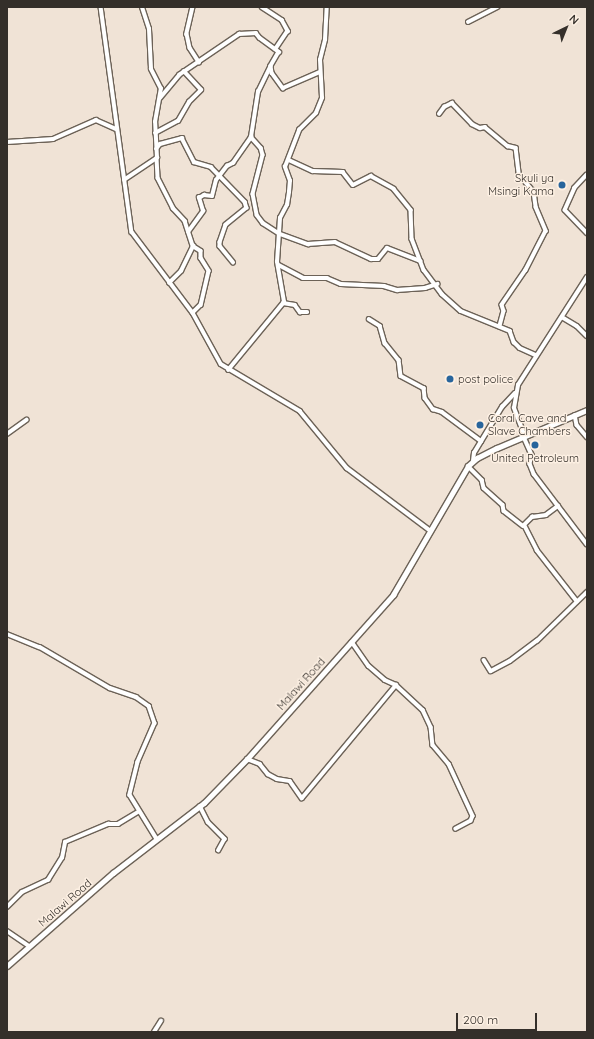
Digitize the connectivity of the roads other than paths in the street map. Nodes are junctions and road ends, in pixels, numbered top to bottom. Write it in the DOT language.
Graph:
graph roads {
  1 [pos="101,7"];
  2 [pos="142,7"];
  3 [pos="193,7"];
  4 [pos="262,7"];
  5 [pos="327,7"];
  6 [pos="497,7"];
  7 [pos="468,22"];
  8 [pos="276,49"];
  9 [pos="199,62"];
  10 [pos="271,66"];
  11 [pos="184,72"];
  12 [pos="320,72"];
  13 [pos="160,98"];
  14 [pos="439,114"];
  15 [pos="116,129"];
  16 [pos="155,133"];
  17 [pos="251,137"];
  18 [pos="7,142"];
  19 [pos="156,150"];
  20 [pos="157,158"];
  21 [pos="289,160"];
  22 [pos="587,175"];
  23 [pos="220,176"];
  24 [pos="124,180"];
  25 [pos="188,232"];
  26 [pos="587,233"];
  27 [pos="280,234"];
  28 [pos="193,246"];
  29 [pos="421,261"];
  30 [pos="233,262"];
  31 [pos="278,265"];
  32 [pos="587,277"];
  33 [pos="169,283"];
  34 [pos="437,284"];
  35 [pos="283,304"];
  36 [pos="307,312"];
  37 [pos="193,313"];
  38 [pos="562,317"];
  39 [pos="369,319"];
  40 [pos="500,326"];
  41 [pos="587,336"];
  42 [pos="536,355"];
  43 [pos="228,370"];
  44 [pos="515,393"];
  45 [pos="587,410"];
  46 [pos="574,415"];
  47 [pos="26,420"];
  48 [pos="7,434"];
  49 [pos="524,437"];
  50 [pos="587,437"];
  51 [pos="481,441"];
  52 [pos="473,461"];
  53 [pos="468,466"];
  54 [pos="558,506"];
  55 [pos="525,526"];
  56 [pos="431,531"];
  57 [pos="587,544"];
  58 [pos="587,592"];
  59 [pos="578,601"];
  60 [pos="7,634"];
  61 [pos="352,642"];
  62 [pos="484,660"];
  63 [pos="396,685"];
  64 [pos="247,759"];
  65 [pos="200,806"];
  66 [pos="138,812"];
  67 [pos="456,829"];
  68 [pos="157,839"];
  69 [pos="219,850"];
  70 [pos="7,907"];
  71 [pos="7,931"];
  72 [pos="29,946"];
  73 [pos="7,966"];
  74 [pos="161,1021"];
  75 [pos="154,1032"];
  1 -- 15 [label="street"];
  2 -- 13 [label="street"];
  3 -- 9 [label="street"];
  4 -- 8 [label="street"];
  5 -- 12 [label="street"];
  6 -- 7 [label="street"];
  8 -- 9 [label="street"];
  8 -- 10 [label="street"];
  9 -- 11 [label="street"];
  10 -- 12 [label="street"];
  10 -- 17 [label="street"];
  11 -- 13 [label="street"];
  11 -- 16 [label="street"];
  12 -- 21 [label="street"];
  13 -- 16 [label="street"];
  14 -- 40 [label="street"];
  15 -- 18 [label="street"];
  15 -- 24 [label="street"];
  16 -- 19 [label="street"];
  17 -- 23 [label="street"];
  17 -- 27 [label="street"];
  19 -- 20 [label="street"];
  19 -- 23 [label="street"];
  20 -- 24 [label="street"];
  20 -- 25 [label="street"];
  21 -- 27 [label="street"];
  21 -- 29 [label="street"];
  22 -- 26 [label="street"];
  23 -- 25 [label="street"];
  23 -- 30 [label="street"];
  24 -- 33 [label="street"];
  25 -- 28 [label="street"];
  27 -- 29 [label="street"];
  27 -- 31 [label="street"];
  28 -- 33 [label="street"];
  28 -- 37 [label="street"];
  29 -- 34 [label="street"];
  31 -- 34 [label="street"];
  31 -- 35 [label="street"];
  32 -- 38 [label="street"];
  33 -- 37 [label="street"];
  34 -- 40 [label="street"];
  35 -- 36 [label="street"];
  35 -- 43 [label="street"];
  37 -- 43 [label="street"];
  38 -- 41 [label="street"];
  38 -- 42 [label="street"];
  39 -- 51 [label="street"];
  40 -- 42 [label="street"];
  42 -- 44 [label="street"];
  43 -- 56 [label="street"];
  44 -- 49 [label="street"];
  44 -- 51 [label="street"];
  45 -- 46 [label="main road, Malawi Road"];
  46 -- 49 [label="main road, Malawi Road"];
  46 -- 50 [label="street"];
  47 -- 48 [label="street"];
  49 -- 52 [label="main road, Malawi Road"];
  49 -- 54 [label="street"];
  51 -- 52 [label="street"];
  52 -- 53 [label="main road, Malawi Road"];
  53 -- 55 [label="street"];
  53 -- 56 [label="main road, Malawi Road"];
  54 -- 55 [label="street"];
  54 -- 57 [label="street"];
  55 -- 59 [label="street"];
  56 -- 61 [label="main road, Malawi Road"];
  58 -- 59 [label="street"];
  59 -- 62 [label="street"];
  60 -- 66 [label="street"];
  61 -- 63 [label="street"];
  61 -- 64 [label="main road, Malawi Road"];
  63 -- 64 [label="street"];
  63 -- 67 [label="street"];
  64 -- 65 [label="main road, Malawi Road"];
  65 -- 68 [label="main road, Malawi Road"];
  65 -- 69 [label="street"];
  66 -- 68 [label="street"];
  66 -- 70 [label="street"];
  68 -- 72 [label="main road, Malawi Road"];
  71 -- 72 [label="street"];
  72 -- 73 [label="main road, Malawi Road"];
  74 -- 75 [label="street"];
}
